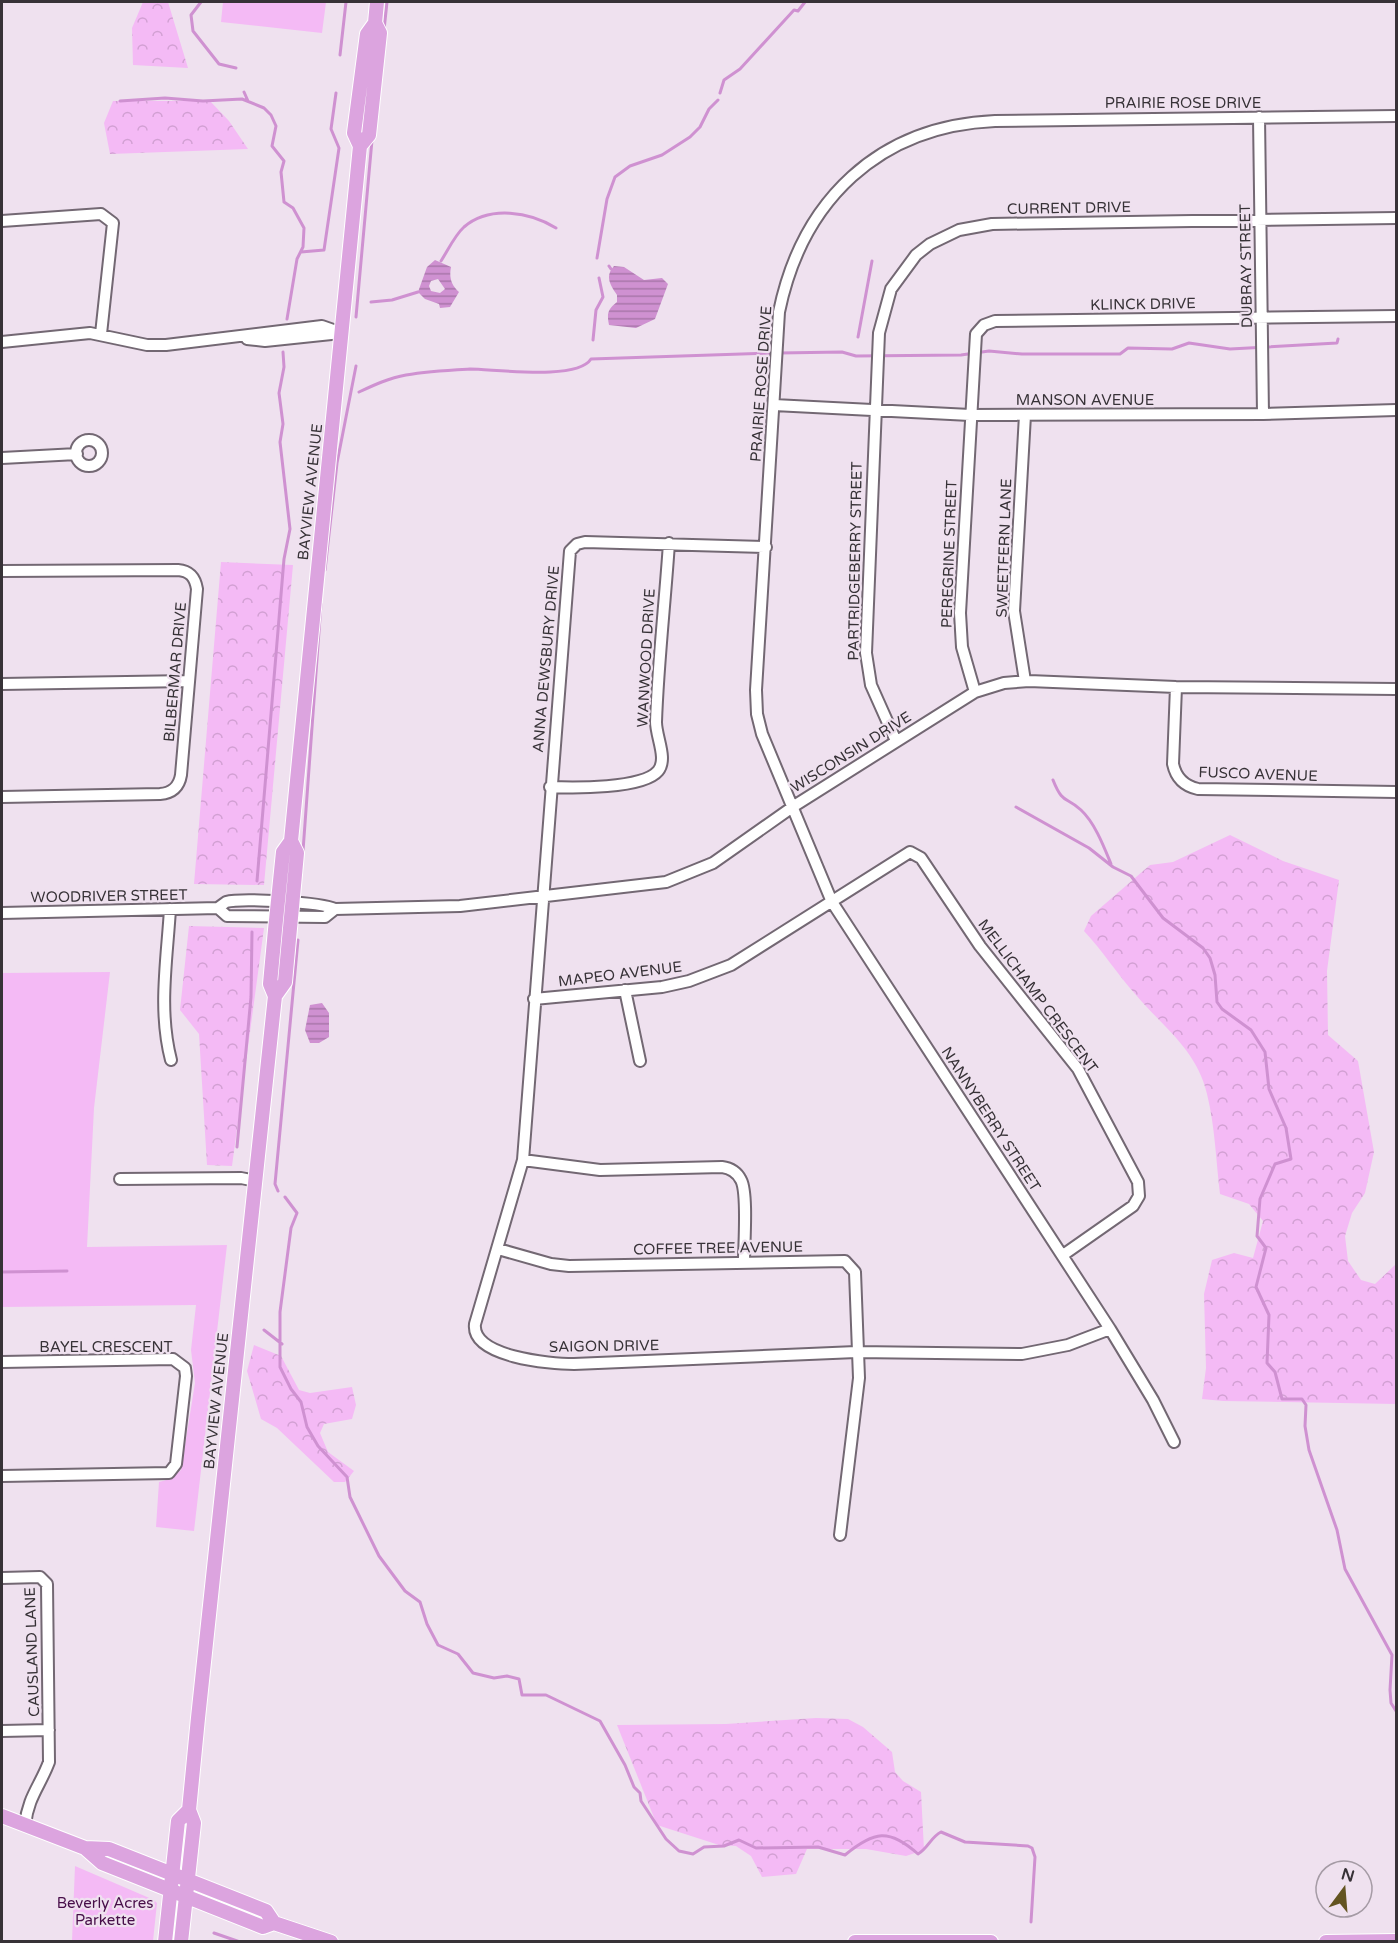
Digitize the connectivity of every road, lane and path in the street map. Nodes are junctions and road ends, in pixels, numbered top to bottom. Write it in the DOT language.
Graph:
graph roads {
  1 [pos="377,2"];
  2 [pos="1396,116"];
  3 [pos="1259,117"];
  4 [pos="1396,218"];
  5 [pos="1259,220"];
  6 [pos="2,221"];
  7 [pos="1396,316"];
  8 [pos="1262,317"];
  9 [pos="342,333"];
  10 [pos="101,334"];
  11 [pos="2,342"];
  12 [pos="774,405"];
  13 [pos="1396,410"];
  14 [pos="873,411"];
  15 [pos="1263,414"];
  16 [pos="970,415"];
  17 [pos="1025,415"];
  18 [pos="77,454"];
  19 [pos="2,458"];
  20 [pos="669,543"];
  21 [pos="766,547"];
  22 [pos="2,571"];
  23 [pos="189,681"];
  24 [pos="1025,681"];
  25 [pos="2,684"];
  26 [pos="1176,687"];
  27 [pos="1396,689"];
  28 [pos="975,692"];
  29 [pos="896,741"];
  30 [pos="550,787"];
  31 [pos="1396,792"];
  32 [pos="2,797"];
  33 [pos="794,806"];
  34 [pos="291,841"];
  35 [pos="543,898"];
  36 [pos="278,902"];
  37 [pos="832,902"];
  38 [pos="218,908"];
  39 [pos="170,909"];
  40 [pos="287,911"];
  41 [pos="2,913"];
  42 [pos="625,990"];
  43 [pos="534,999"];
  44 [pos="171,1060"];
  45 [pos="640,1061"];
  46 [pos="523,1160"];
  47 [pos="120,1179"];
  48 [pos="256,1181"];
  49 [pos="498,1249"];
  50 [pos="1063,1255"];
  51 [pos="744,1261"];
  52 [pos="1110,1329"];
  53 [pos="856,1352"];
  54 [pos="2,1362"];
  55 [pos="1174,1442"];
  56 [pos="2,1476"];
  57 [pos="840,1535"];
  58 [pos="2,1578"];
  59 [pos="2,1731"];
  60 [pos="49,1731"];
  61 [pos="189,1810"];
  62 [pos="2,1816"];
  63 [pos="25,1825"];
  64 [pos="85,1848"];
  65 [pos="172,1874"];
  66 [pos="188,1880"];
  67 [pos="170,1891"];
  68 [pos="186,1897"];
  69 [pos="274,1923"];
  70 [pos="165,1941"];
  71 [pos="181,1941"];
  72 [pos="331,1941"];
  73 [pos="855,1941"];
  74 [pos="922,1941"];
  75 [pos="991,1941"];
  76 [pos="1326,1941"];
  77 [pos="1396,1941"];
  1 -- 9 [label="main road, BAYVIEW AVENUE"];
  2 -- 3 [label="street, PRAIRIE ROSE DRIVE"];
  3 -- 5 [label="street, DUBRAY STREET"];
  3 -- 12 [label="street, PRAIRIE ROSE DRIVE"];
  4 -- 5 [label="street, CURRENT DRIVE"];
  5 -- 8 [label="street, DUBRAY STREET"];
  5 -- 14 [label="street, CURRENT DRIVE"];
  6 -- 10 [label="street"];
  7 -- 8 [label="street, KLINCK DRIVE"];
  8 -- 15 [label="street, DUBRAY STREET"];
  8 -- 16 [label="street, KLINCK DRIVE"];
  9 -- 10 [label="street"];
  9 -- 34 [label="main road, BAYVIEW AVENUE"];
  10 -- 11 [label="street"];
  12 -- 14 [label="street, MANSON AVENUE"];
  12 -- 21 [label="street, PRAIRIE ROSE DRIVE"];
  13 -- 15 [label="street, MANSON AVENUE"];
  14 -- 16 [label="street, MANSON AVENUE"];
  14 -- 29 [label="street, PARTRIDGEBERRY STREET"];
  15 -- 17 [label="street, MANSON AVENUE"];
  16 -- 17 [label="street, MANSON AVENUE"];
  16 -- 28 [label="street, PEREGRINE STREET"];
  17 -- 24 [label="street, SWEETFERN LANE"];
  18 -- 19 [label="street"];
  20 -- 21 [label="street, ANNA DEWSBURY DRIVE"];
  20 -- 30 [label="street, ANNA DEWSBURY DRIVE"];
  20 -- 30 [label="street, WANWOOD DRIVE"];
  21 -- 33 [label="street, PRAIRIE ROSE DRIVE"];
  22 -- 23 [label="street, BILBERMAR DRIVE"];
  23 -- 25 [label="street"];
  23 -- 32 [label="street, BILBERMAR DRIVE"];
  24 -- 26 [label="street, WISCONSIN DRIVE"];
  24 -- 28 [label="street, WISCONSIN DRIVE"];
  26 -- 27 [label="street, WISCONSIN DRIVE"];
  26 -- 31 [label="street, FUSCO AVENUE"];
  28 -- 29 [label="street, WISCONSIN DRIVE"];
  29 -- 33 [label="street, WISCONSIN DRIVE"];
  30 -- 35 [label="street, ANNA DEWSBURY DRIVE"];
  33 -- 35 [label="street, WISCONSIN DRIVE"];
  33 -- 37 [label="street, NANNYBERRY STREET"];
  34 -- 36 [label="main road, BAYVIEW AVENUE"];
  34 -- 40 [label="main road, BAYVIEW AVENUE"];
  35 -- 40 [label="street, WISCONSIN DRIVE"];
  35 -- 43 [label="street, SAIGON DRIVE"];
  36 -- 38 [label="street, WOODRIVER STREET"];
  36 -- 40 [label="main road, BAYVIEW AVENUE"];
  37 -- 42 [label="street, MAPEO AVENUE"];
  37 -- 50 [label="street, NANNYBERRY STREET"];
  37 -- 50 [label="street, MELLICHAMP CRESCENT"];
  38 -- 39 [label="street, WOODRIVER STREET"];
  38 -- 40 [label="street, WOODRIVER STREET"];
  39 -- 41 [label="street, WOODRIVER STREET"];
  39 -- 44 [label="street"];
  40 -- 48 [label="main road, BAYVIEW AVENUE"];
  42 -- 43 [label="street, MAPEO AVENUE"];
  42 -- 45 [label="street"];
  43 -- 46 [label="street, SAIGON DRIVE"];
  46 -- 49 [label="street, SAIGON DRIVE"];
  46 -- 51 [label="street"];
  47 -- 48 [label="street"];
  48 -- 61 [label="main road, BAYVIEW AVENUE"];
  49 -- 51 [label="street, COFFEE TREE AVENUE"];
  49 -- 53 [label="street, SAIGON DRIVE"];
  50 -- 52 [label="street, NANNYBERRY STREET"];
  51 -- 53 [label="street, COFFEE TREE AVENUE"];
  52 -- 53 [label="street, SAIGON DRIVE"];
  52 -- 55 [label="street, NANNYBERRY STREET"];
  53 -- 57 [label="street, COFFEE TREE AVENUE"];
  54 -- 56 [label="street, BAYEL CRESCENT"];
  58 -- 60 [label="street, CAUSLAND LANE"];
  59 -- 60 [label="street, CAUSLAND LANE"];
  60 -- 63 [label="street, CAUSLAND LANE"];
  61 -- 65 [label="main road, BAYVIEW AVENUE"];
  61 -- 66 [label="main road, BAYVIEW AVENUE"];
  62 -- 63 [label="main road"];
  63 -- 64 [label="main road"];
  64 -- 65 [label="main road"];
  64 -- 67 [label="main road"];
  65 -- 66 [label="main road"];
  65 -- 67 [label="main road, BAYVIEW AVENUE"];
  66 -- 68 [label="main road, BAYVIEW AVENUE"];
  66 -- 69 [label="main road"];
  67 -- 68 [label="main road"];
  67 -- 70 [label="main road, BAYVIEW AVENUE"];
  68 -- 69 [label="main road"];
  68 -- 71 [label="main road, BAYVIEW AVENUE"];
  69 -- 72 [label="main road"];
  73 -- 74 [label="main road"];
  74 -- 75 [label="main road"];
  76 -- 77 [label="main road"];
}
